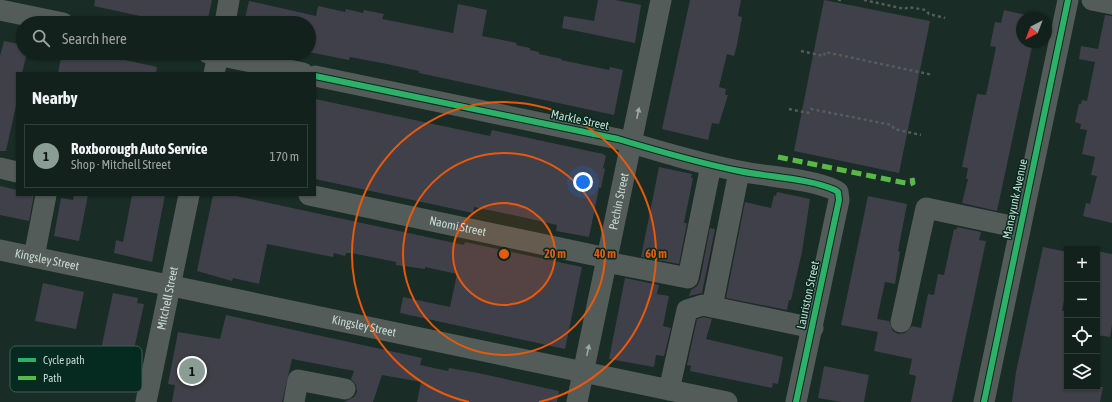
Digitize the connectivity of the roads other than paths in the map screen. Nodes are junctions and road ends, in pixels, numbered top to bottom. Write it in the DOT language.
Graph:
graph roads {
  1 [pos="230,0"];
  2 [pos="661,0"];
  3 [pos="1068,0"];
  4 [pos="1092,0"];
  5 [pos="1112,4"];
  6 [pos="0,10"];
  7 [pos="29,16"];
  8 [pos="227,16"];
  9 [pos="221,60"];
  10 [pos="297,72"];
  11 [pos="316,76"];
  12 [pos="632,144"];
  13 [pos="711,165"];
  14 [pos="0,168"];
  15 [pos="16,172"];
  16 [pos="739,172"];
  17 [pos="838,192"];
  18 [pos="46,196"];
  19 [pos="189,196"];
  20 [pos="314,196"];
  21 [pos="1020,228"];
  22 [pos="0,250"];
  23 [pos="34,257"];
  24 [pos="607,260"];
  25 [pos="688,278"];
  26 [pos="170,286"];
  27 [pos="712,306"];
  28 [pos="687,310"];
  29 [pos="902,322"];
  30 [pos="813,328"];
  31 [pos="583,372"];
  32 [pos="345,389"];
  33 [pos="669,390"];
  34 [pos="146,402"];
  35 [pos="294,402"];
  36 [pos="577,402"];
  37 [pos="727,402"];
  38 [pos="796,402"];
  39 [pos="984,402"];
  1 -- 8 [label="street"];
  12 -- 2 [label="street, Pechin Street, one-way"];
  3 -- 21 [label="street, Manayunk Avenue"];
  4 -- 5 [label="street"];
  6 -- 7 [label="street"];
  9 -- 10 [label="street"];
  11 -- 12 [label="street, Markle Street"];
  12 -- 13 [label="street, Markle Street"];
  12 -- 24 [label="street, Pechin Street"];
  13 -- 16 [label="street, Markle Street"];
  13 -- 25 [label="street"];
  14 -- 15 [label="street"];
  16 -- 17 [label="street, Markle Street"];
  16 -- 27 [label="street"];
  17 -- 30 [label="street, Lauriston Street"];
  18 -- 23 [label="street"];
  19 -- 26 [label="street, Mitchell Street"];
  20 -- 24 [label="street, Naomi Street"];
  21 -- 29 [label="street"];
  21 -- 39 [label="street, Manayunk Avenue"];
  22 -- 23 [label="street, Kingsley Street"];
  23 -- 26 [label="street, Kingsley Street"];
  24 -- 25 [label="street, Naomi Street"];
  31 -- 24 [label="street, Pechin Street, one-way"];
  25 -- 28 [label="street"];
  26 -- 31 [label="street, Kingsley Street"];
  26 -- 34 [label="street, Mitchell Street"];
  27 -- 28 [label="street"];
  27 -- 30 [label="street"];
  28 -- 33 [label="street"];
  30 -- 38 [label="street, Lauriston Street"];
  31 -- 33 [label="street, Kingsley Street"];
  31 -- 36 [label="street, Pechin Street"];
  32 -- 35 [label="street"];
  33 -- 37 [label="street, Kingsley Street"];
}
